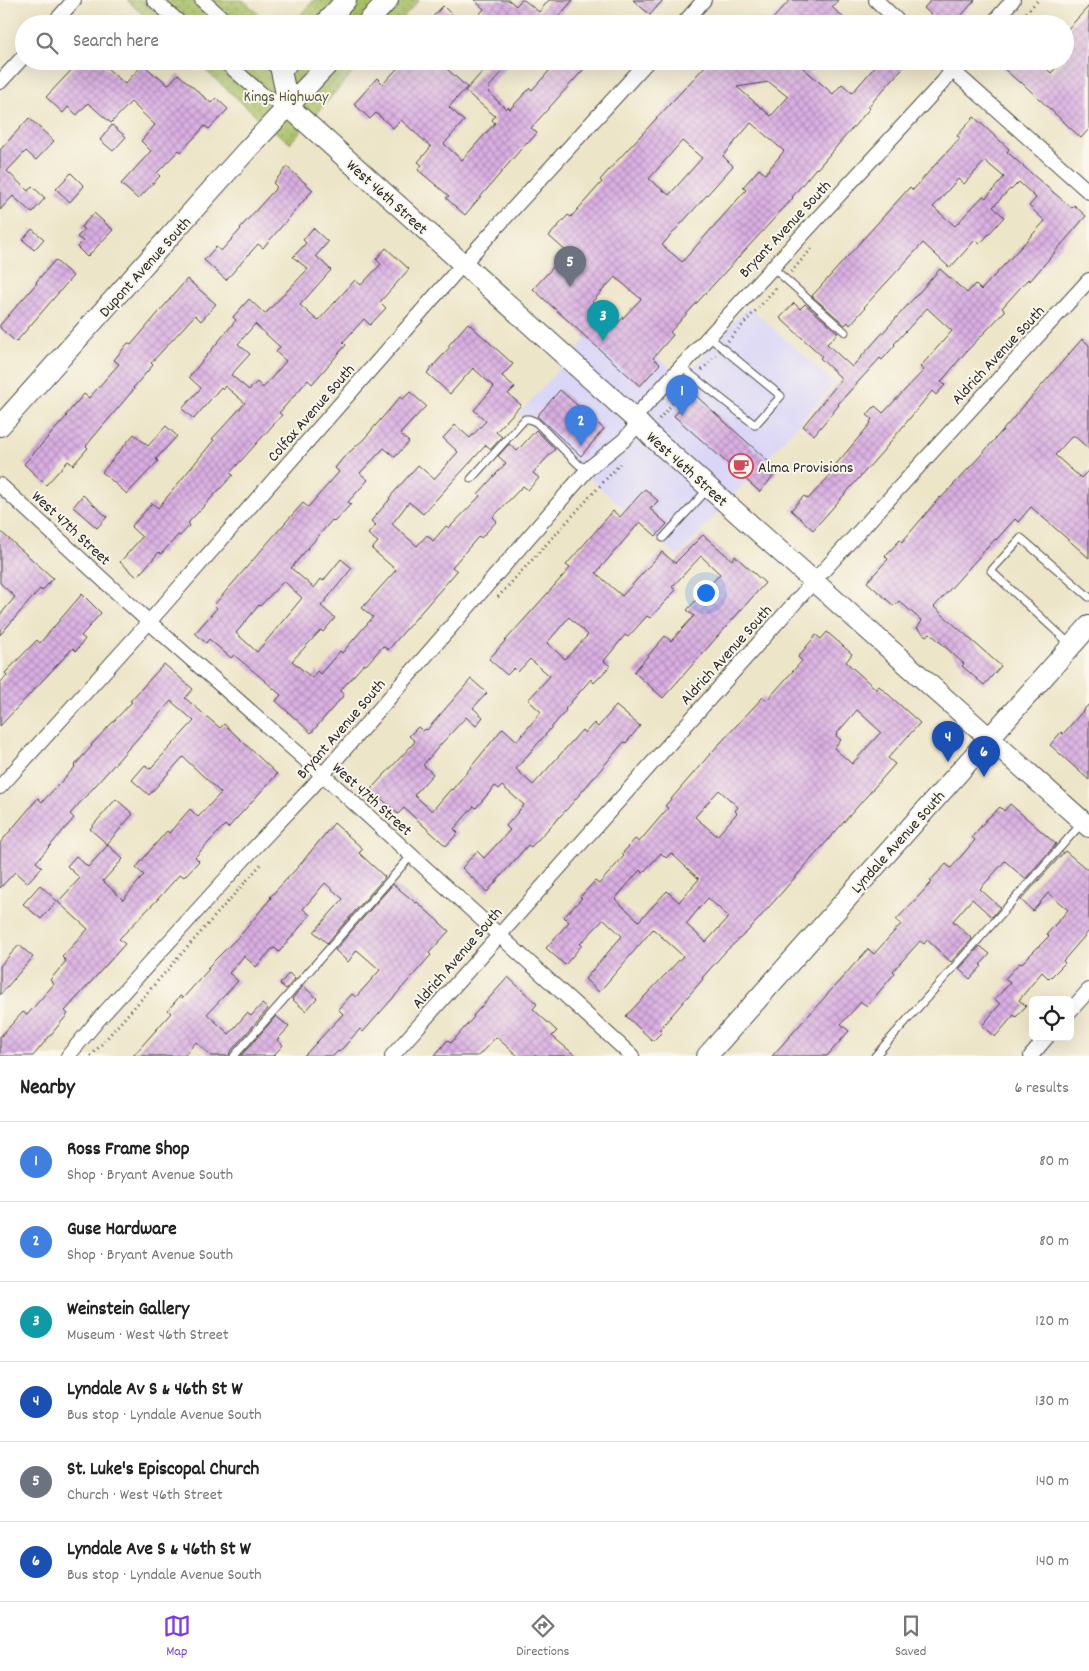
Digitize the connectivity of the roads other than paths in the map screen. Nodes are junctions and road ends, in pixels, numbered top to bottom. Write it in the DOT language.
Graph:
graph roads {
  1 [pos="74,0"];
  2 [pos="154,0"];
  3 [pos="202,0"];
  4 [pos="346,0"];
  5 [pos="388,0"];
  6 [pos="704,0"];
  7 [pos="876,0"];
  8 [pos="1013,0"];
  9 [pos="61,15"];
  10 [pos="172,15"];
  11 [pos="219,15"];
  12 [pos="332,15"];
  13 [pos="374,15"];
  14 [pos="691,15"];
  15 [pos="892,15"];
  16 [pos="1000,15"];
  17 [pos="15,66"];
  18 [pos="234,70"];
  19 [pos="281,70"];
  20 [pos="323,70"];
  21 [pos="640,70"];
  22 [pos="948,70"];
  23 [pos="957,70"];
  24 [pos="0,82"];
  25 [pos="289,107"];
  26 [pos="1089,192"];
  27 [pos="463,264"];
  28 [pos="772,267"];
  29 [pos="1089,280"];
  30 [pos="845,332"];
  31 [pos="709,337"];
  32 [pos="681,367"];
  33 [pos="636,420"];
  34 [pos="0,426"];
  35 [pos="588,470"];
  36 [pos="471,478"];
  37 [pos="0,485"];
  38 [pos="710,487"];
  39 [pos="663,538"];
  40 [pos="814,580"];
  41 [pos="1089,597"];
  42 [pos="149,622"];
  43 [pos="1089,626"];
  44 [pos="1072,646"];
  45 [pos="990,738"];
  46 [pos="322,775"];
  47 [pos="0,787"];
  48 [pos="1087,822"];
  49 [pos="411,856"];
  50 [pos="498,935"];
  51 [pos="1089,990"];
  52 [pos="1074,1007"];
  53 [pos="1044,1041"];
  54 [pos="68,1056"];
  55 [pos="234,1056"];
  56 [pos="392,1056"];
  57 [pos="632,1056"];
  58 [pos="707,1056"];
  59 [pos="875,1056"];
  60 [pos="1031,1056"];
  1 -- 9 [label="street"];
  2 -- 10 [label="street"];
  3 -- 11 [label="street"];
  4 -- 12 [label="street"];
  5 -- 13 [label="street"];
  6 -- 14 [label="street"];
  7 -- 15 [label="street"];
  8 -- 16 [label="street"];
  17 -- 24 [label="street"];
  18 -- 25 [label="street"];
  19 -- 25 [label="street"];
  20 -- 25 [label="street"];
  21 -- 27 [label="street, Colfax Avenue South"];
  22 -- 28 [label="street, Bryant Avenue South"];
  23 -- 26 [label="street"];
  25 -- 27 [label="street, West 46th Street"];
  25 -- 34 [label="street, Dupont Avenue South"];
  27 -- 33 [label="street, West 46th Street"];
  27 -- 42 [label="street, Colfax Avenue South"];
  28 -- 30 [label="lane"];
  28 -- 31 [label="street, Bryant Avenue South"];
  29 -- 40 [label="street, Aldrich Avenue South"];
  31 -- 32 [label="street, Bryant Avenue South"];
  31 -- 32 [label="lane"];
  32 -- 33 [label="street, Bryant Avenue South"];
  33 -- 35 [label="street, Bryant Avenue South"];
  33 -- 38 [label="street, West 46th Street"];
  35 -- 36 [label="lane"];
  35 -- 46 [label="street, Bryant Avenue South"];
  37 -- 42 [label="street, West 47th Street"];
  38 -- 39 [label="lane"];
  38 -- 40 [label="street, West 46th Street"];
  40 -- 45 [label="street, West 46th Street"];
  40 -- 50 [label="street, Aldrich Avenue South"];
  41 -- 44 [label="lane"];
  42 -- 46 [label="street, West 47th Street"];
  42 -- 47 [label="street, Colfax Avenue South"];
  43 -- 44 [label="street, Lyndale Avenue South"];
  44 -- 45 [label="street, Lyndale Avenue South"];
  45 -- 48 [label="street, West 46th Street"];
  45 -- 58 [label="street, Lyndale Avenue South"];
  46 -- 49 [label="street, West 47th Street"];
  46 -- 54 [label="street, Bryant Avenue South"];
  48 -- 59 [label="lane"];
  49 -- 50 [label="street, West 47th Street"];
  49 -- 55 [label="lane"];
  50 -- 56 [label="street, Aldrich Avenue South"];
  50 -- 57 [label="street, West 47th Street"];
  51 -- 52 [label="street"];
  53 -- 60 [label="street"];
}
